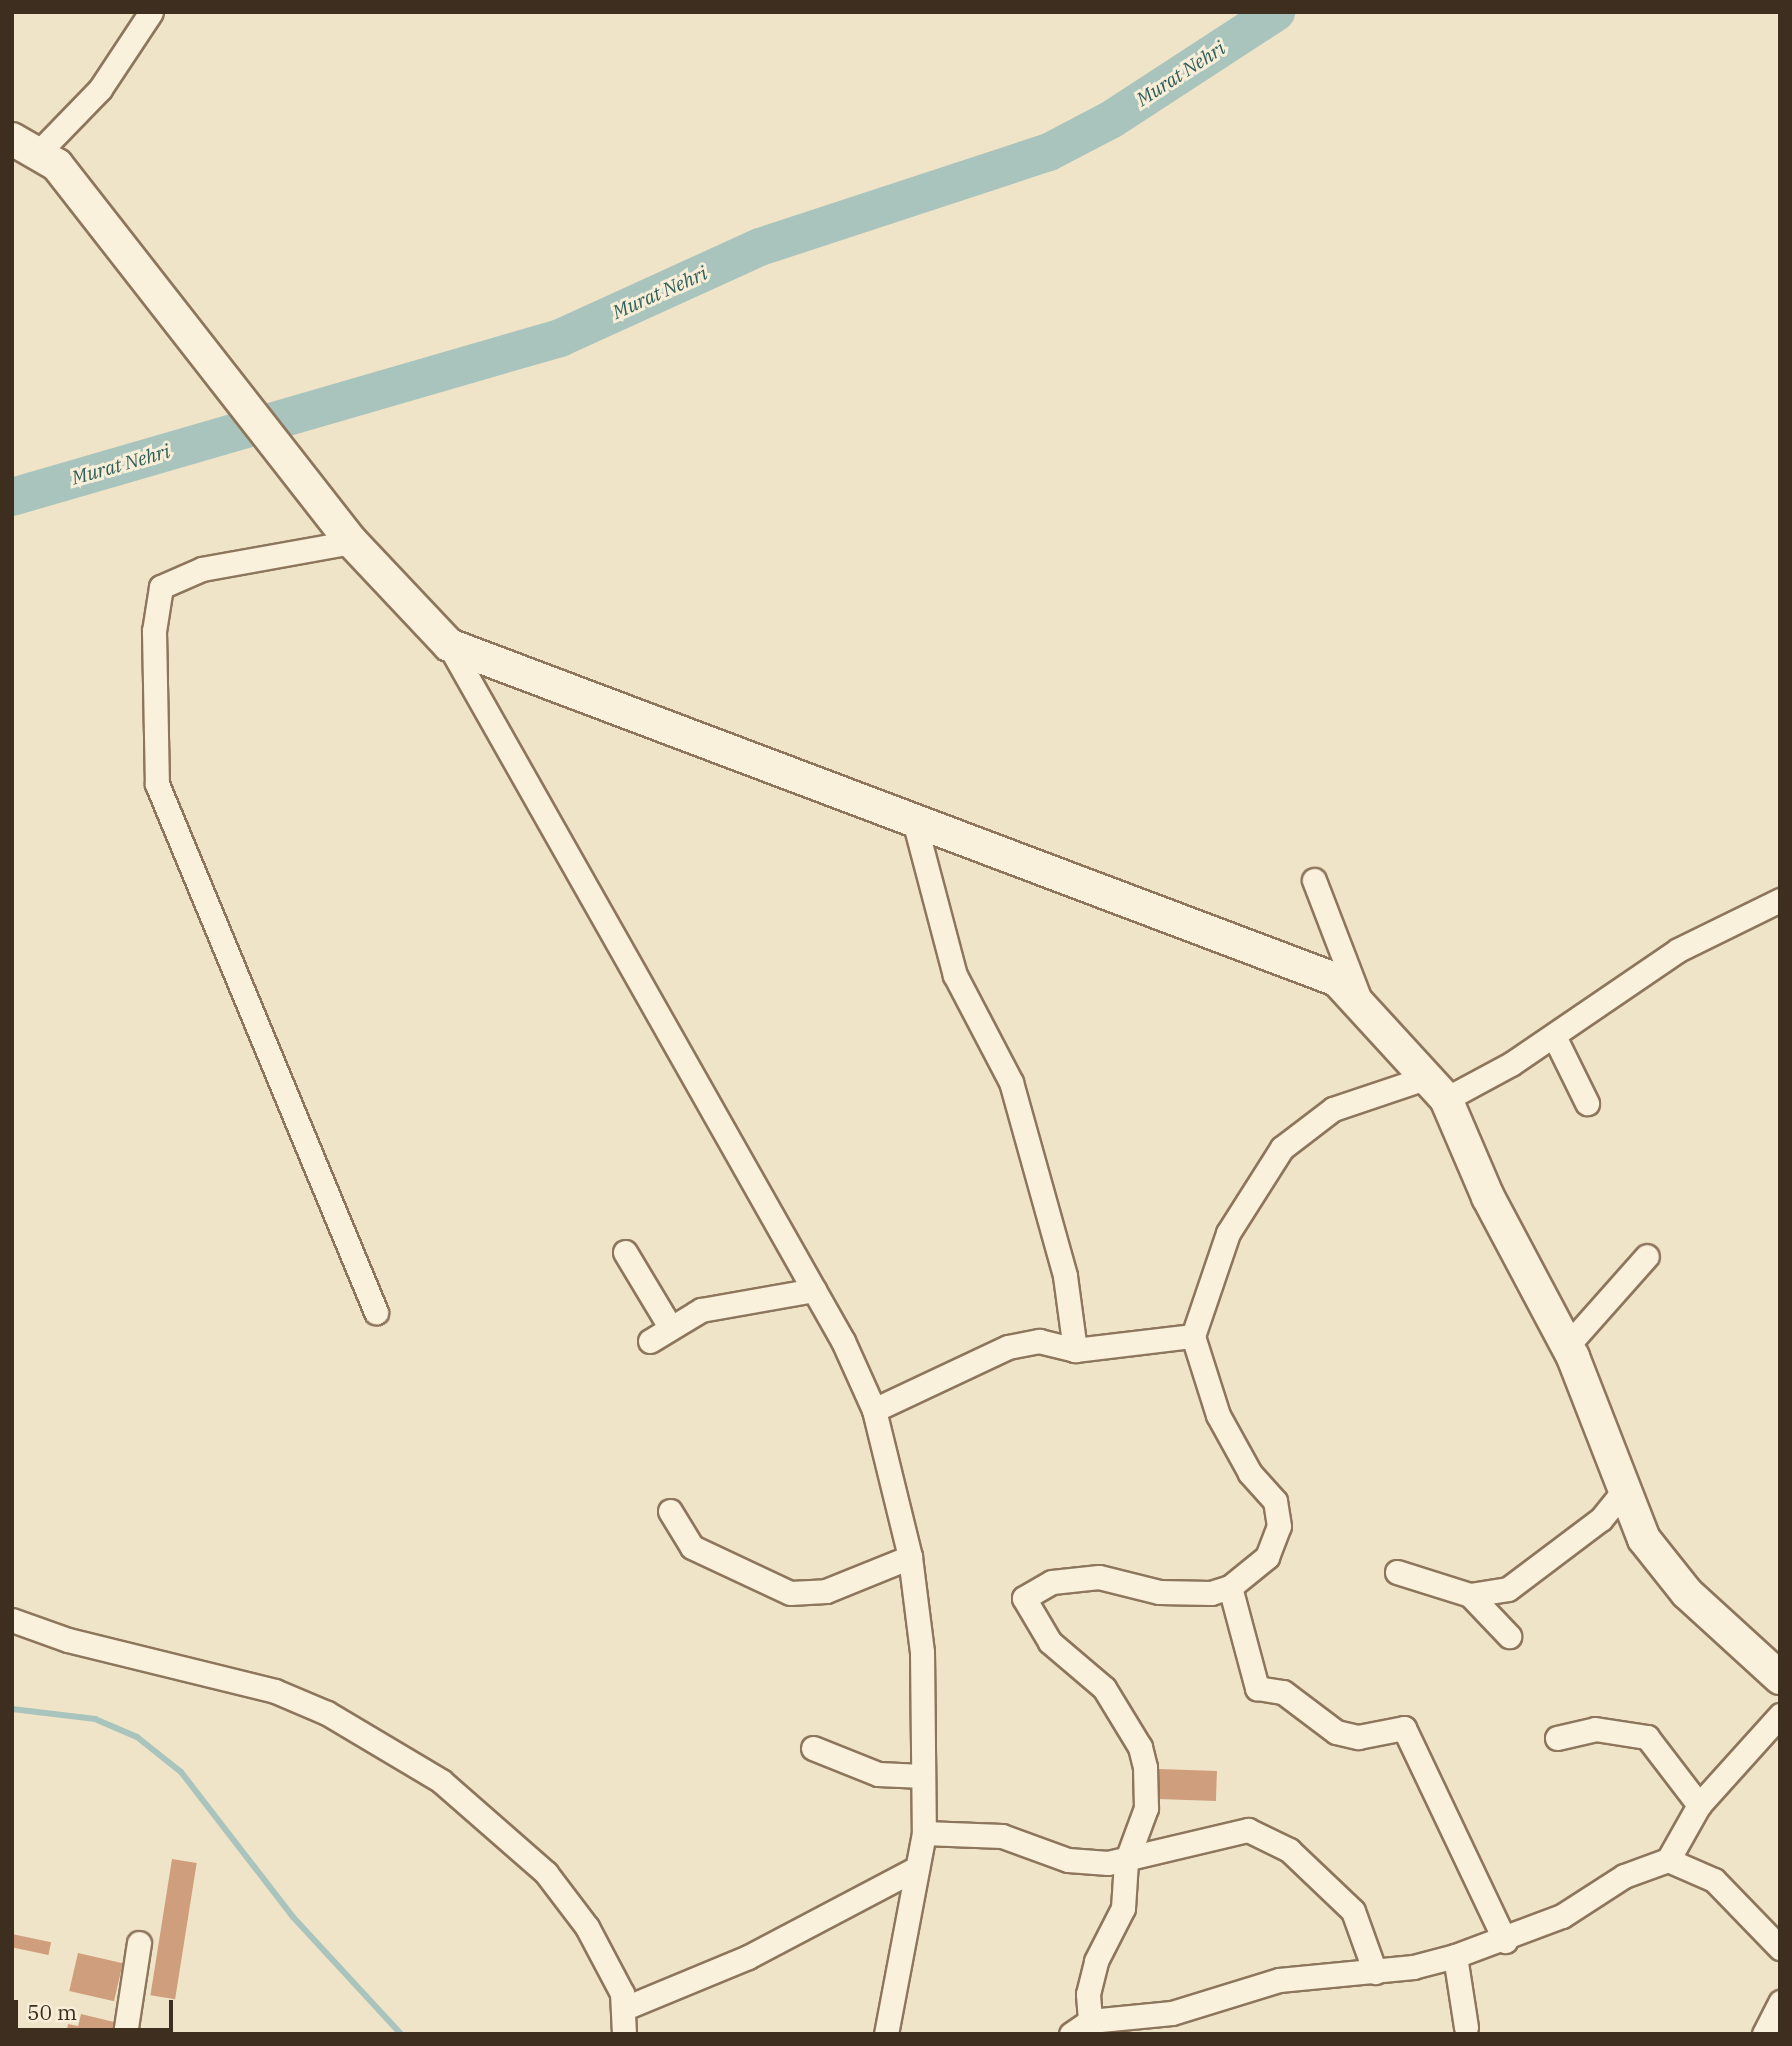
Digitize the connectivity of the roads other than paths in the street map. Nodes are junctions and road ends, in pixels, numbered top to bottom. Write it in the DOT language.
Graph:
graph roads {
  1 [pos="151,12"];
  2 [pos="25,146"];
  3 [pos="352,542"];
  4 [pos="449,645"];
  5 [pos="915,824"];
  6 [pos="1314,880"];
  7 [pos="1780,900"];
  8 [pos="1360,1000"];
  9 [pos="1555,1036"];
  10 [pos="1437,1088"];
  11 [pos="1587,1103"];
  12 [pos="625,1252"];
  13 [pos="1647,1256"];
  14 [pos="814,1290"];
  15 [pos="376,1312"];
  16 [pos="670,1327"];
  17 [pos="1193,1336"];
  18 [pos="650,1341"];
  19 [pos="1567,1346"];
  20 [pos="1075,1350"];
  21 [pos="874,1410"];
  22 [pos="1622,1493"];
  23 [pos="670,1511"];
  24 [pos="910,1557"];
  25 [pos="1397,1572"];
  26 [pos="1230,1587"];
  27 [pos="1470,1595"];
  28 [pos="12,1620"];
  29 [pos="1509,1636"];
  30 [pos="1780,1678"];
  31 [pos="1780,1715"];
  32 [pos="1558,1738"];
  33 [pos="813,1748"];
  34 [pos="923,1776"];
  35 [pos="1699,1805"];
  36 [pos="924,1833"];
  37 [pos="1668,1860"];
  38 [pos="1126,1862"];
  39 [pos="917,1868"];
  40 [pos="1504,1941"];
  41 [pos="139,1943"];
  42 [pos="1780,1948"];
  43 [pos="1455,1956"];
  44 [pos="1375,1972"];
  45 [pos="1780,2002"];
  46 [pos="625,2008"];
  47 [pos="1466,2027"];
  48 [pos="1084,2030"];
  49 [pos="125,2034"];
  50 [pos="624,2034"];
  51 [pos="886,2034"];
  52 [pos="1764,2034"];
  1 -- 2 [label="street"];
  2 -- 3 [label="street"];
  3 -- 4 [label="street"];
  3 -- 15 [label="street"];
  4 -- 5 [label="street"];
  4 -- 14 [label="street"];
  5 -- 8 [label="street"];
  5 -- 20 [label="street"];
  6 -- 8 [label="street"];
  7 -- 9 [label="street"];
  8 -- 10 [label="street"];
  9 -- 10 [label="street"];
  9 -- 11 [label="street"];
  10 -- 17 [label="street"];
  10 -- 19 [label="street"];
  12 -- 16 [label="street"];
  13 -- 19 [label="street"];
  14 -- 16 [label="street"];
  14 -- 21 [label="street"];
  16 -- 18 [label="street"];
  17 -- 20 [label="street"];
  17 -- 26 [label="street"];
  19 -- 22 [label="street"];
  20 -- 21 [label="street"];
  21 -- 24 [label="street"];
  22 -- 27 [label="street"];
  22 -- 30 [label="street"];
  23 -- 24 [label="street"];
  24 -- 34 [label="street"];
  25 -- 27 [label="street"];
  26 -- 38 [label="street"];
  26 -- 40 [label="street"];
  27 -- 29 [label="street"];
  28 -- 46 [label="street"];
  31 -- 35 [label="street"];
  32 -- 35 [label="street"];
  33 -- 34 [label="street"];
  34 -- 36 [label="street"];
  35 -- 37 [label="street"];
  36 -- 38 [label="street"];
  36 -- 39 [label="street"];
  37 -- 40 [label="street"];
  37 -- 42 [label="street"];
  38 -- 44 [label="street"];
  38 -- 48 [label="street"];
  39 -- 46 [label="street"];
  39 -- 51 [label="street"];
  40 -- 43 [label="street"];
  41 -- 49 [label="street"];
  43 -- 44 [label="street"];
  43 -- 47 [label="street"];
  44 -- 48 [label="street"];
  45 -- 52 [label="street"];
  46 -- 50 [label="street"];
}
